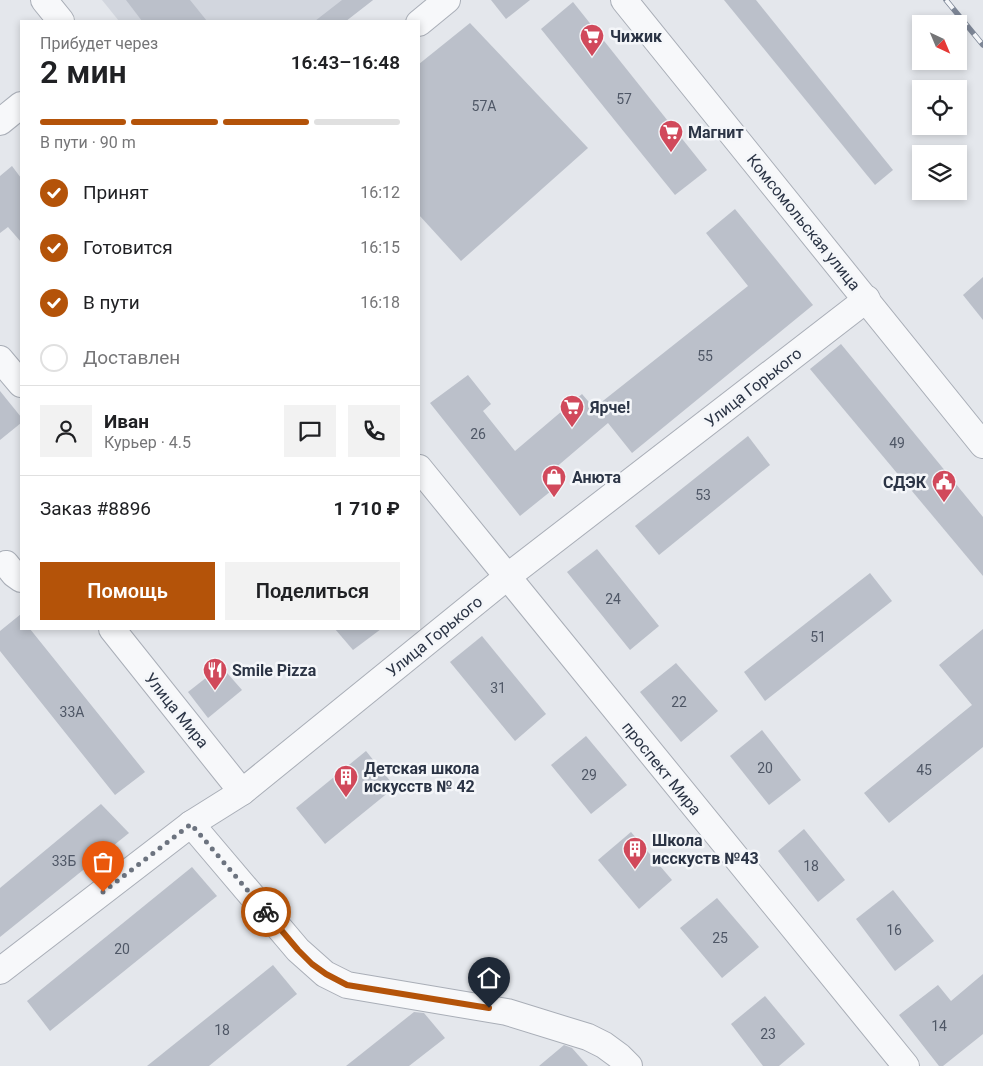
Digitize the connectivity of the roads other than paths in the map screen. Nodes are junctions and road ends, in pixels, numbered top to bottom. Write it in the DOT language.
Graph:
graph roads {
  1 [pos="44,0"];
  2 [pos="447,0"];
  3 [pos="624,0"];
  4 [pos="60,20"];
  5 [pos="420,22"];
  6 [pos="20,105"];
  7 [pos="0,122"];
  8 [pos="867,299"];
  9 [pos="0,358"];
  10 [pos="20,383"];
  11 [pos="983,445"];
  12 [pos="420,469"];
  13 [pos="506,577"];
  14 [pos="113,630"];
  15 [pos="242,792"];
  16 [pos="191,824"];
  17 [pos="0,970"];
  18 [pos="629,1066"];
  19 [pos="906,1066"];
  1 -- 4 [label="street"];
  2 -- 5 [label="street"];
  3 -- 8 [label="street, Комсомольская улица"];
  6 -- 7 [label="street"];
  8 -- 11 [label="street, Комсомольская улица"];
  8 -- 13 [label="street, Улица Горького"];
  9 -- 10 [label="street"];
  12 -- 13 [label="street, проспект Мира"];
  13 -- 15 [label="street, Улица Горького"];
  13 -- 19 [label="street, проспект Мира"];
  14 -- 15 [label="street, Улица Мира"];
  15 -- 16 [label="street, Улица Горького"];
  16 -- 17 [label="street, Улица Горького"];
  16 -- 18 [label="street"];
}
